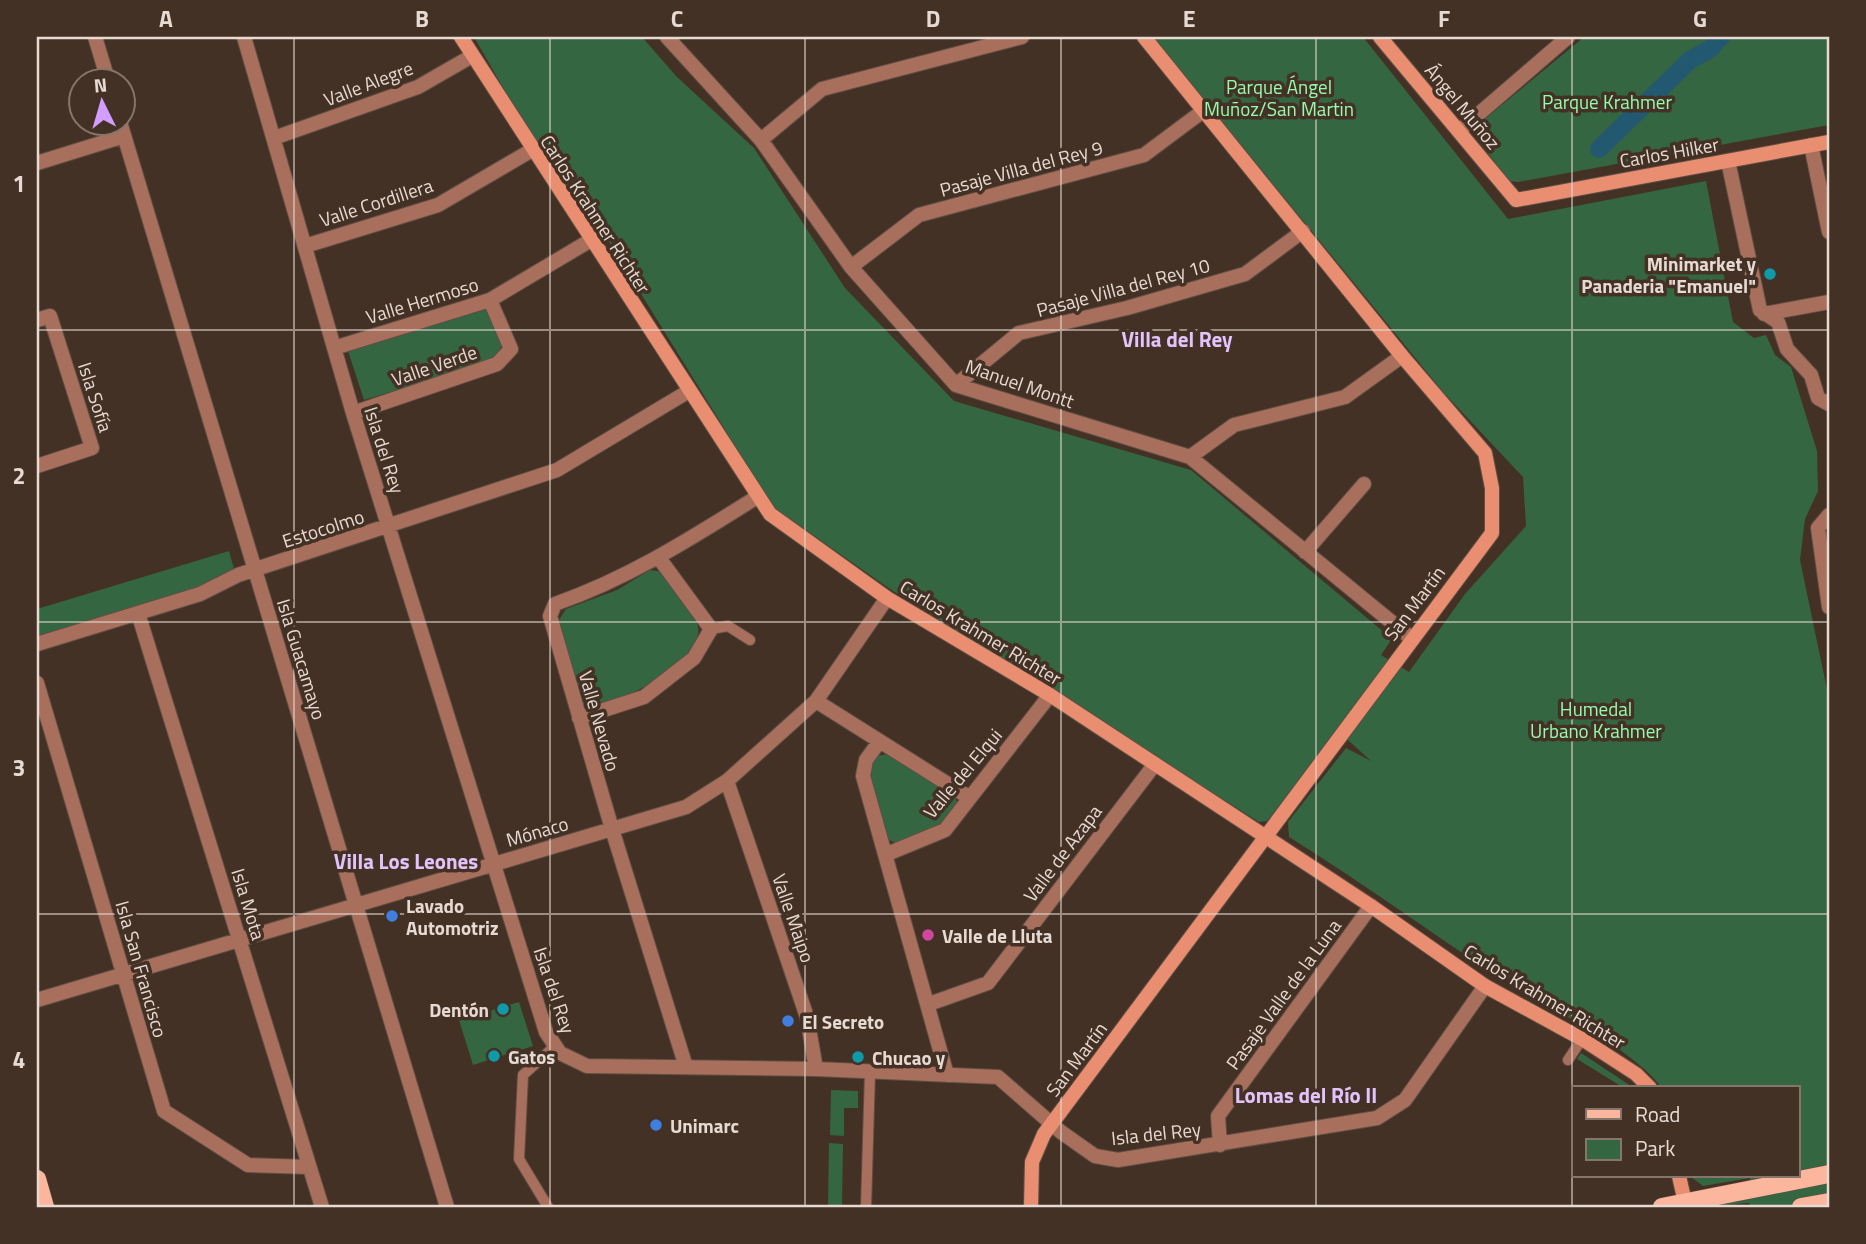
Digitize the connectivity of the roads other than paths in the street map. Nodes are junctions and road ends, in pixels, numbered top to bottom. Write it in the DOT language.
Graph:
graph roads {
  1 [pos="95,37"];
  2 [pos="244,37"];
  3 [pos="461,37"];
  4 [pos="667,37"];
  5 [pos="1022,37"];
  6 [pos="1144,37"];
  7 [pos="1380,37"];
  8 [pos="1568,37"];
  9 [pos="472,56"];
  10 [pos="104,66"];
  11 [pos="1203,111"];
  12 [pos="1459,131"];
  13 [pos="104,136"];
  14 [pos="124,136"];
  15 [pos="274,138"];
  16 [pos="761,140"];
  17 [pos="1829,142"];
  18 [pos="1811,145"];
  19 [pos="532,150"];
  20 [pos="1728,161"];
  21 [pos="37,163"];
  22 [pos="1516,200"];
  23 [pos="1303,230"];
  24 [pos="1829,232"];
  25 [pos="591,240"];
  26 [pos="304,246"];
  27 [pos="851,267"];
  28 [pos="490,300"];
  29 [pos="1829,302"];
  30 [pos="1765,314"];
  31 [pos="37,320"];
  32 [pos="334,348"];
  33 [pos="1402,356"];
  34 [pos="956,385"];
  35 [pos="689,391"];
  36 [pos="1828,405"];
  37 [pos="353,413"];
  38 [pos="1190,457"];
  39 [pos="37,466"];
  40 [pos="1364,484"];
  41 [pos="757,497"];
  42 [pos="1829,515"];
  43 [pos="390,526"];
  44 [pos="1305,552"];
  45 [pos="659,558"];
  46 [pos="255,570"];
  47 [pos="887,598"];
  48 [pos="1829,607"];
  49 [pos="138,613"];
  50 [pos="711,629"];
  51 [pos="1411,638"];
  52 [pos="750,640"];
  53 [pos="37,644"];
  54 [pos="37,684"];
  55 [pos="1050,695"];
  56 [pos="817,701"];
  57 [pos="579,718"];
  58 [pos="879,742"];
  59 [pos="1155,764"];
  60 [pos="727,780"];
  61 [pos="970,798"];
  62 [pos="612,829"];
  63 [pos="1266,838"];
  64 [pos="887,854"];
  65 [pos="494,864"];
  66 [pos="357,906"];
  67 [pos="1371,906"];
  68 [pos="240,940"];
  69 [pos="124,975"];
  70 [pos="1485,986"];
  71 [pos="37,1000"];
  72 [pos="929,1004"];
  73 [pos="1582,1039"];
  74 [pos="554,1047"];
  75 [pos="1568,1060"];
  76 [pos="686,1067"];
  77 [pos="816,1069"];
  78 [pos="870,1072"];
  79 [pos="947,1075"];
  80 [pos="1648,1086"];
  81 [pos="1052,1123"];
  82 [pos="1220,1144"];
  83 [pos="309,1167"];
  84 [pos="1829,1174"];
  85 [pos="1679,1178"];
  86 [pos="37,1180"];
  87 [pos="1829,1202"];
  88 [pos="1685,1205"];
  89 [pos="45,1207"];
  90 [pos="322,1207"];
  91 [pos="447,1207"];
  92 [pos="548,1207"];
  93 [pos="866,1207"];
  94 [pos="1031,1207"];
  95 [pos="1662,1207"];
  96 [pos="1801,1207"];
  1 -- 10 [label="street"];
  2 -- 15 [label="street, Isla del Rey"];
  3 -- 9 [label="street, Carlos Krahmer Richter"];
  4 -- 16 [label="street, Manuel Montt"];
  5 -- 16 [label="street"];
  6 -- 11 [label="street, San Martín"];
  7 -- 12 [label="street, Ángel Muñoz"];
  8 -- 12 [label="street"];
  9 -- 15 [label="street, Valle Alegre"];
  9 -- 19 [label="street, Carlos Krahmer Richter"];
  11 -- 23 [label="street, San Martín"];
  11 -- 27 [label="street, Pasaje Villa del Rey 9"];
  12 -- 22 [label="street, Ángel Muñoz"];
  13 -- 21 [label="street"];
  14 -- 46 [label="street, Isla Guacamayo"];
  15 -- 26 [label="street, Isla del Rey"];
  16 -- 27 [label="street, Manuel Montt"];
  17 -- 18 [label="street, Carlos Hilker"];
  18 -- 20 [label="street, Carlos Hilker"];
  18 -- 24 [label="street"];
  19 -- 25 [label="street, Carlos Krahmer Richter"];
  19 -- 26 [label="street, Valle Cordillera"];
  20 -- 22 [label="street, Carlos Hilker"];
  20 -- 30 [label="street"];
  23 -- 33 [label="street, San Martín"];
  23 -- 34 [label="street, Pasaje Villa del Rey 10"];
  25 -- 28 [label="street, Valle Hermoso"];
  25 -- 35 [label="street, Carlos Krahmer Richter"];
  26 -- 32 [label="street, Isla del Rey"];
  27 -- 34 [label="street, Manuel Montt"];
  28 -- 32 [label="street, Valle Hermoso"];
  28 -- 37 [label="street, Valle Verde"];
  29 -- 30 [label="street"];
  30 -- 36 [label="street"];
  31 -- 39 [label="street, Isla Sofía"];
  32 -- 37 [label="street, Isla del Rey"];
  33 -- 38 [label="street"];
  33 -- 51 [label="street, San Martín"];
  34 -- 38 [label="street, Manuel Montt"];
  35 -- 41 [label="street, Carlos Krahmer Richter"];
  35 -- 43 [label="street, Estocolmo"];
  37 -- 43 [label="street, Isla del Rey"];
  38 -- 44 [label="street, Manuel Montt"];
  40 -- 44 [label="street"];
  41 -- 45 [label="street, Valle Nevado"];
  41 -- 47 [label="street, Carlos Krahmer Richter"];
  42 -- 48 [label="street"];
  43 -- 46 [label="street, Estocolmo"];
  43 -- 65 [label="street, Isla del Rey"];
  44 -- 51 [label="street, Manuel Montt"];
  45 -- 50 [label="street"];
  45 -- 57 [label="street, Valle Nevado"];
  46 -- 49 [label="street, Estocolmo"];
  46 -- 66 [label="street, Isla Guacamayo"];
  47 -- 55 [label="street, Carlos Krahmer Richter"];
  47 -- 56 [label="street, Mónaco"];
  49 -- 53 [label="street, Estocolmo"];
  49 -- 68 [label="street, Isla Mota"];
  50 -- 52 [label="lane"];
  50 -- 57 [label="street"];
  51 -- 63 [label="street, San Martín"];
  54 -- 69 [label="street, Isla San Francisco"];
  55 -- 59 [label="street, Carlos Krahmer Richter"];
  55 -- 61 [label="street, Valle del Elqui"];
  56 -- 58 [label="street"];
  56 -- 60 [label="street, Mónaco"];
  57 -- 62 [label="street, Valle Nevado"];
  58 -- 61 [label="street"];
  58 -- 64 [label="street"];
  59 -- 63 [label="street, Carlos Krahmer Richter"];
  59 -- 72 [label="street, Valle de Azapa"];
  60 -- 62 [label="street, Mónaco"];
  60 -- 77 [label="street, Valle Maipo"];
  61 -- 64 [label="street, Valle del Elqui"];
  62 -- 65 [label="street, Mónaco"];
  62 -- 76 [label="street, Valle Nevado"];
  63 -- 67 [label="street, Carlos Krahmer Richter"];
  63 -- 81 [label="street, San Martín"];
  64 -- 72 [label="street"];
  65 -- 66 [label="street, Mónaco"];
  65 -- 74 [label="street, Isla del Rey"];
  66 -- 68 [label="street, Mónaco"];
  66 -- 91 [label="street, Isla Guacamayo"];
  67 -- 70 [label="street, Carlos Krahmer Richter"];
  67 -- 82 [label="street, Pasaje Valle de la Luna"];
  68 -- 69 [label="street, Mónaco"];
  68 -- 83 [label="street, Isla Mota"];
  69 -- 71 [label="street, Mónaco"];
  69 -- 83 [label="street, Isla San Francisco"];
  70 -- 73 [label="street, Carlos Krahmer Richter"];
  70 -- 82 [label="street, Isla del Rey"];
  72 -- 79 [label="street"];
  73 -- 75 [label="lane"];
  73 -- 80 [label="street, Carlos Krahmer Richter"];
  74 -- 76 [label="street, Isla del Rey"];
  74 -- 92 [label="lane"];
  76 -- 77 [label="street, Isla del Rey"];
  77 -- 78 [label="street, Isla del Rey"];
  78 -- 79 [label="street, Isla del Rey"];
  78 -- 93 [label="lane"];
  79 -- 81 [label="street, Isla del Rey"];
  81 -- 82 [label="street, Isla del Rey"];
  81 -- 94 [label="street, San Martín"];
  83 -- 90 [label="street, Isla Mota"];
  84 -- 88 [label="main road"];
  85 -- 88 [label="street"];
  86 -- 89 [label="main road"];
  87 -- 96 [label="main road"];
  88 -- 95 [label="main road"];
}
